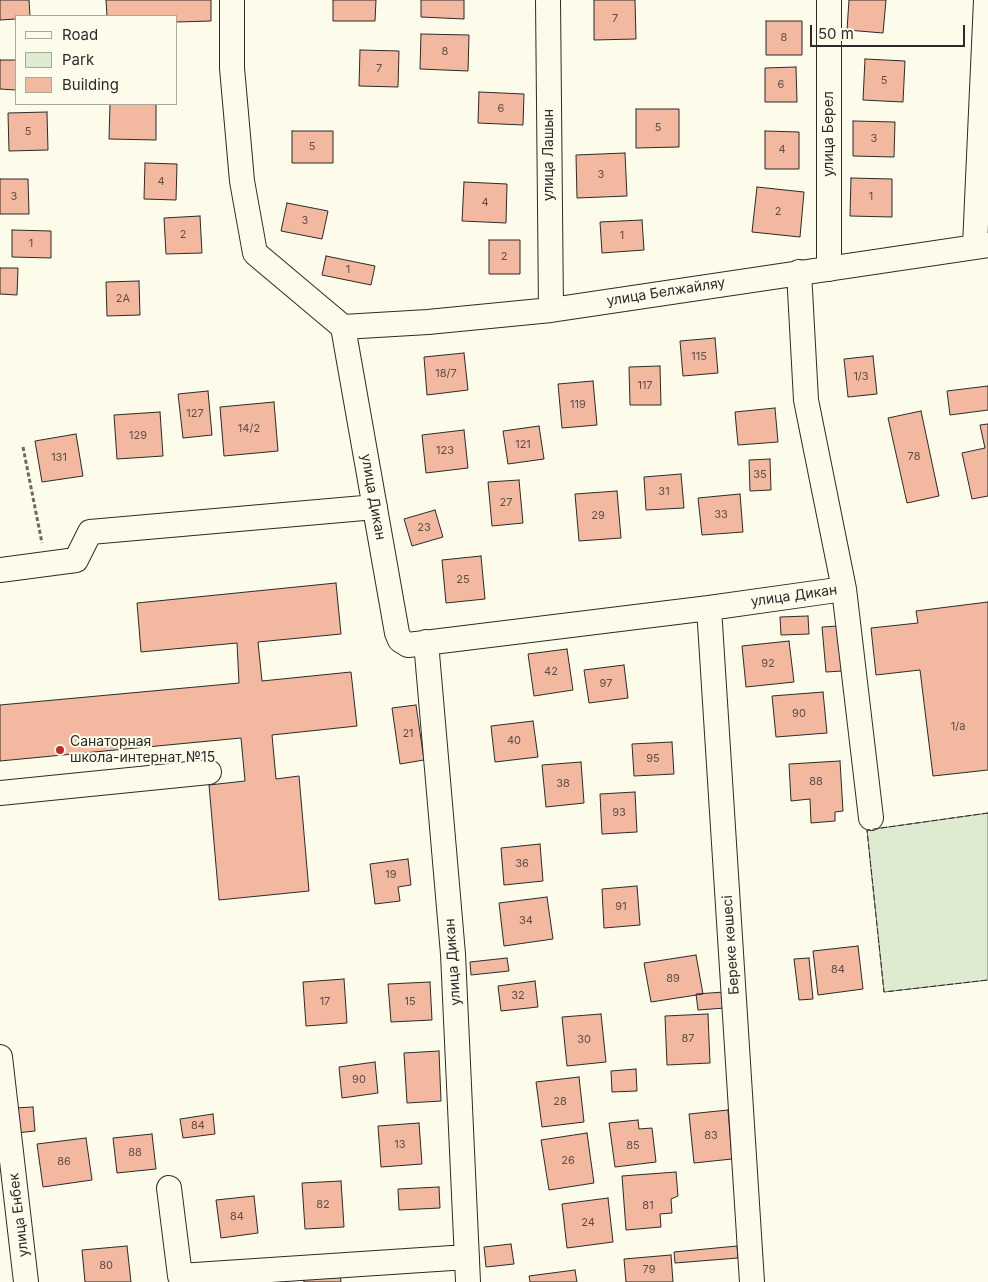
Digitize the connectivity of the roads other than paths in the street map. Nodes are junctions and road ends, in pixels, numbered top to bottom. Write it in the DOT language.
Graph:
graph roads {
  1 [pos="232,0"];
  2 [pos="548,0"];
  3 [pos="829,0"];
  4 [pos="986,0"];
  5 [pos="981,246"];
  6 [pos="829,269"];
  7 [pos="798,272"];
  8 [pos="551,310"];
  9 [pos="343,326"];
  10 [pos="375,507"];
  11 [pos="0,570"];
  12 [pos="844,589"];
  13 [pos="709,608"];
  14 [pos="426,642"];
  15 [pos="209,772"];
  16 [pos="0,793"];
  17 [pos="871,818"];
  18 [pos="0,1062"];
  19 [pos="169,1188"];
  20 [pos="467,1257"];
  21 [pos="26,1282"];
  22 [pos="468,1282"];
  23 [pos="752,1282"];
  1 -- 9 [label="street"];
  2 -- 8 [label="street, улица Лашын"];
  3 -- 6 [label="street, улица Берел"];
  4 -- 5 [label="street"];
  5 -- 6 [label="street, улица Белжайляу"];
  6 -- 7 [label="street, улица Белжайляу"];
  7 -- 8 [label="street, улица Белжайляу"];
  7 -- 12 [label="street, улица Дикан"];
  8 -- 9 [label="street, улица Белжайляу"];
  9 -- 10 [label="street, улица Дикан"];
  10 -- 11 [label="street"];
  10 -- 14 [label="street, улица Дикан"];
  12 -- 13 [label="street, улица Дикан"];
  12 -- 17 [label="street"];
  13 -- 14 [label="street, улица Дикан"];
  13 -- 23 [label="street, Береке көшесі"];
  14 -- 20 [label="street, улица Дикан"];
  15 -- 16 [label="street"];
  18 -- 21 [label="street, улица Енбек"];
  19 -- 20 [label="street"];
  20 -- 22 [label="street, улица Дикан"];
}
